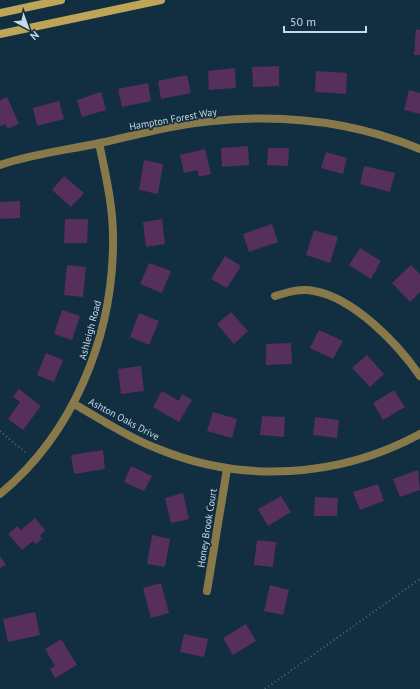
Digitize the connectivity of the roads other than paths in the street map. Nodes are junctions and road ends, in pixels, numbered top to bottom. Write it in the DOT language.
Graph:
graph roads {
  1 [pos="61,0"];
  2 [pos="161,0"];
  3 [pos="0,13"];
  4 [pos="0,34"];
  5 [pos="99,143"];
  6 [pos="420,149"];
  7 [pos="0,165"];
  8 [pos="275,296"];
  9 [pos="420,376"];
  10 [pos="74,404"];
  11 [pos="420,434"];
  12 [pos="227,469"];
  13 [pos="0,494"];
  14 [pos="207,591"];
  1 -- 3 [label="main road"];
  2 -- 4 [label="main road"];
  5 -- 6 [label="street, Hampton Forest Way"];
  5 -- 7 [label="street, Hampton Forest Way"];
  5 -- 10 [label="street, Ashleigh Road"];
  8 -- 9 [label="street"];
  10 -- 12 [label="street, Ashton Oaks Drive"];
  10 -- 13 [label="street, Ashleigh Road"];
  11 -- 12 [label="street, Ashton Oaks Drive"];
  12 -- 14 [label="street, Honey Brook Court"];
}
